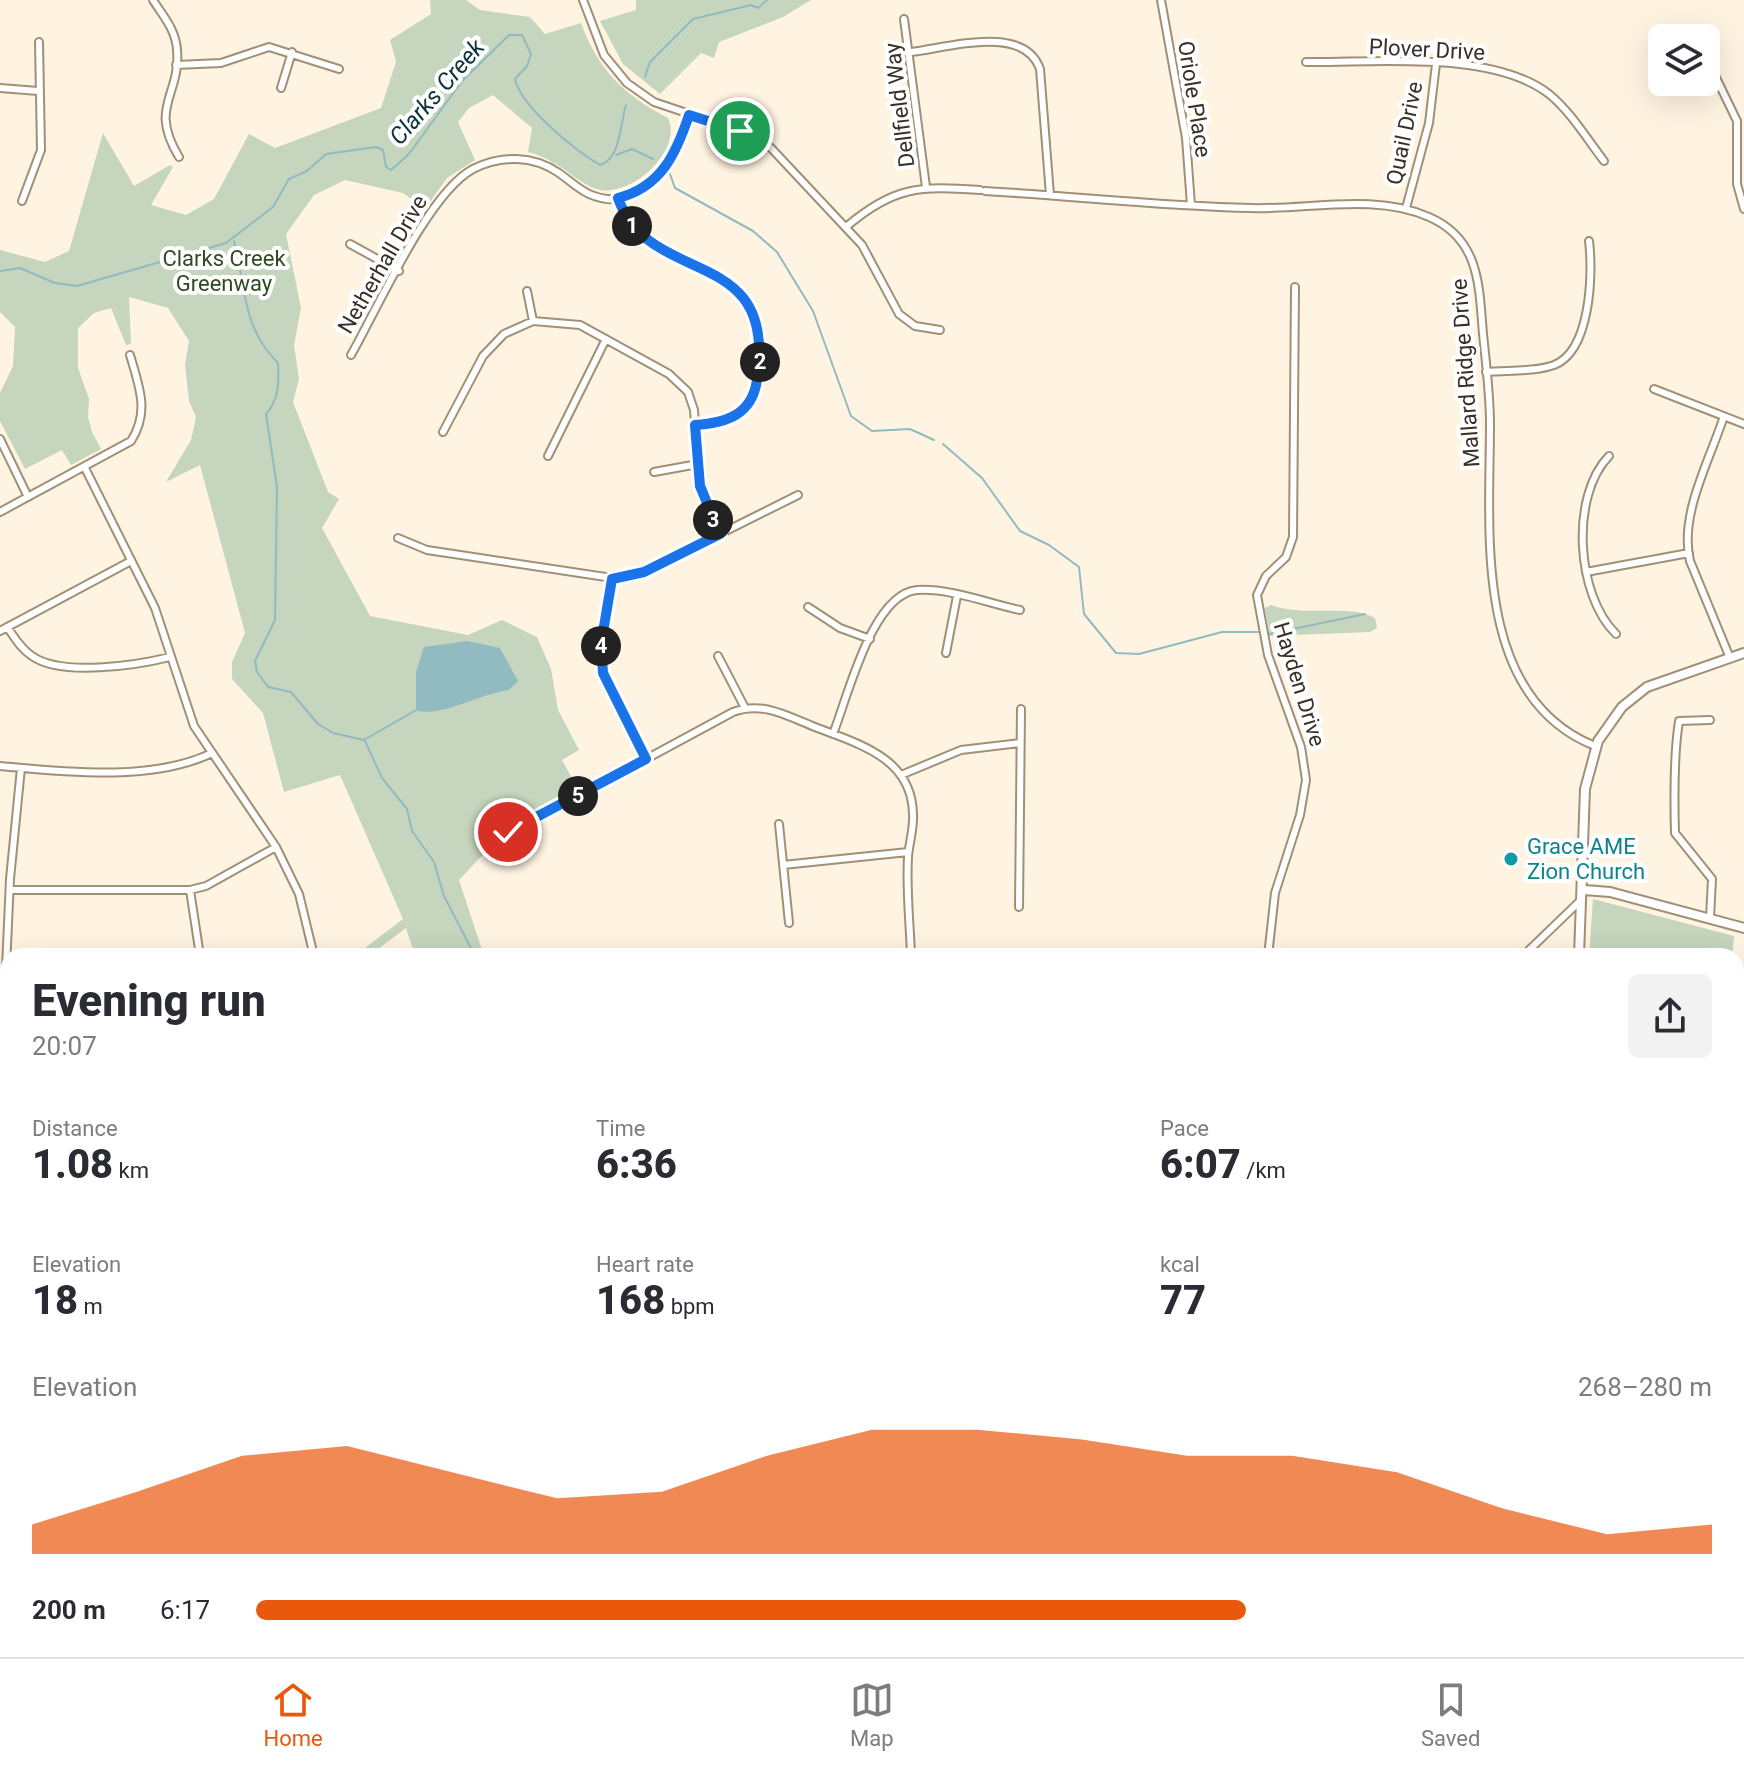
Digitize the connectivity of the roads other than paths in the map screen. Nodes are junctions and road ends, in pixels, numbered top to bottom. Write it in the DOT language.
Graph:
graph roads {
  1 [pos="153,0"];
  2 [pos="583,0"];
  3 [pos="1161,0"];
  4 [pos="904,19"];
  5 [pos="39,42"];
  6 [pos="292,52"];
  7 [pos="911,52"];
  8 [pos="1306,62"];
  9 [pos="1436,64"];
  10 [pos="176,65"];
  11 [pos="339,69"];
  12 [pos="1720,86"];
  13 [pos="0,88"];
  14 [pos="281,88"];
  15 [pos="38,91"];
  16 [pos="689,115"];
  17 [pos="179,157"];
  18 [pos="1604,161"];
  19 [pos="926,187"];
  20 [pos="1050,195"];
  21 [pos="618,198"];
  22 [pos="22,201"];
  23 [pos="1191,205"];
  24 [pos="1406,208"];
  25 [pos="1744,209"];
  26 [pos="846,227"];
  27 [pos="1589,241"];
  28 [pos="350,244"];
  29 [pos="399,271"];
  30 [pos="1295,287"];
  31 [pos="527,291"];
  32 [pos="533,321"];
  33 [pos="940,330"];
  34 [pos="606,339"];
  35 [pos="130,355"];
  36 [pos="351,355"];
  37 [pos="1486,372"];
  38 [pos="1654,389"];
  39 [pos="1724,416"];
  40 [pos="1744,424"];
  41 [pos="695,425"];
  42 [pos="443,432"];
  43 [pos="0,439"];
  44 [pos="548,456"];
  45 [pos="1609,456"];
  46 [pos="698,464"];
  47 [pos="85,468"];
  48 [pos="654,472"];
  49 [pos="798,495"];
  50 [pos="28,497"];
  51 [pos="0,512"];
  52 [pos="720,534"];
  53 [pos="398,538"];
  54 [pos="1689,553"];
  55 [pos="131,561"];
  56 [pos="1586,572"];
  57 [pos="612,579"];
  58 [pos="957,596"];
  59 [pos="808,607"];
  60 [pos="1020,610"];
  61 [pos="4,629"];
  62 [pos="1616,634"];
  63 [pos="870,639"];
  64 [pos="946,653"];
  65 [pos="1744,653"];
  66 [pos="718,656"];
  67 [pos="170,657"];
  68 [pos="1730,658"];
  69 [pos="745,708"];
  70 [pos="1021,709"];
  71 [pos="1710,720"];
  72 [pos="833,734"];
  73 [pos="1020,743"];
  74 [pos="1595,746"];
  75 [pos="212,753"];
  76 [pos="646,759"];
  77 [pos="0,766"];
  78 [pos="21,768"];
  79 [pos="901,775"];
  80 [pos="779,824"];
  81 [pos="497,831"];
  82 [pos="276,847"];
  83 [pos="908,852"];
  84 [pos="783,865"];
  85 [pos="10,890"];
  86 [pos="190,890"];
  87 [pos="1584,894"];
  88 [pos="1019,907"];
  89 [pos="1710,918"];
  90 [pos="789,923"];
  91 [pos="1744,928"];
  92 [pos="7,948"];
  93 [pos="199,948"];
  94 [pos="312,948"];
  95 [pos="911,948"];
  96 [pos="1269,948"];
  97 [pos="1531,948"];
  98 [pos="1580,948"];
  1 -- 10 [label="street"];
  2 -- 16 [label="street"];
  3 -- 23 [label="street, Oriole Place"];
  4 -- 7 [label="street, Dellfield Way"];
  5 -- 15 [label="street"];
  6 -- 10 [label="street"];
  6 -- 11 [label="street"];
  6 -- 14 [label="street"];
  7 -- 19 [label="street, Dellfield Way"];
  7 -- 20 [label="street"];
  8 -- 9 [label="street, Plover Drive"];
  9 -- 18 [label="street, Plover Drive"];
  9 -- 24 [label="street, Quail Drive"];
  10 -- 17 [label="street"];
  12 -- 25 [label="street"];
  13 -- 15 [label="street"];
  15 -- 22 [label="street"];
  16 -- 21 [label="street"];
  16 -- 26 [label="street"];
  19 -- 20 [label="street, Mallard Ridge Drive"];
  19 -- 26 [label="street, Mallard Ridge Drive"];
  20 -- 23 [label="street, Mallard Ridge Drive"];
  21 -- 29 [label="street, Netherhall Drive"];
  21 -- 41 [label="street"];
  23 -- 24 [label="street, Mallard Ridge Drive"];
  24 -- 37 [label="street, Mallard Ridge Drive"];
  26 -- 33 [label="street"];
  27 -- 37 [label="street"];
  28 -- 29 [label="street"];
  29 -- 36 [label="street, Netherhall Drive"];
  30 -- 96 [label="street, Hayden Drive"];
  31 -- 32 [label="street"];
  32 -- 34 [label="street"];
  32 -- 42 [label="street"];
  34 -- 41 [label="street"];
  34 -- 44 [label="street"];
  35 -- 47 [label="street"];
  37 -- 74 [label="street, Mallard Ridge Drive"];
  38 -- 39 [label="street"];
  39 -- 40 [label="street"];
  39 -- 54 [label="street"];
  41 -- 46 [label="street"];
  43 -- 50 [label="street"];
  45 -- 56 [label="street"];
  46 -- 48 [label="street"];
  46 -- 52 [label="street"];
  47 -- 50 [label="street"];
  47 -- 55 [label="street"];
  49 -- 52 [label="street"];
  50 -- 51 [label="street"];
  52 -- 57 [label="street"];
  53 -- 57 [label="street"];
  54 -- 56 [label="street"];
  54 -- 68 [label="street"];
  55 -- 61 [label="street"];
  55 -- 67 [label="street"];
  56 -- 62 [label="street"];
  57 -- 76 [label="street"];
  58 -- 60 [label="street"];
  58 -- 63 [label="street"];
  58 -- 64 [label="street"];
  59 -- 63 [label="street"];
  61 -- 67 [label="street"];
  63 -- 72 [label="street"];
  65 -- 68 [label="main road"];
  66 -- 69 [label="street"];
  67 -- 75 [label="street"];
  68 -- 74 [label="main road"];
  69 -- 72 [label="street"];
  69 -- 76 [label="street"];
  70 -- 73 [label="street"];
  71 -- 89 [label="street"];
  72 -- 79 [label="street"];
  73 -- 79 [label="street"];
  73 -- 88 [label="street"];
  74 -- 87 [label="main road"];
  75 -- 78 [label="street"];
  75 -- 82 [label="street"];
  76 -- 81 [label="street"];
  77 -- 78 [label="street"];
  78 -- 85 [label="street"];
  79 -- 83 [label="street"];
  80 -- 84 [label="street"];
  82 -- 86 [label="street"];
  82 -- 94 [label="street"];
  83 -- 84 [label="street"];
  83 -- 95 [label="street"];
  84 -- 90 [label="street"];
  85 -- 86 [label="street"];
  85 -- 92 [label="street"];
  86 -- 93 [label="street"];
  87 -- 89 [label="main road"];
  87 -- 97 [label="street"];
  87 -- 98 [label="main road"];
  89 -- 91 [label="main road"];
}
